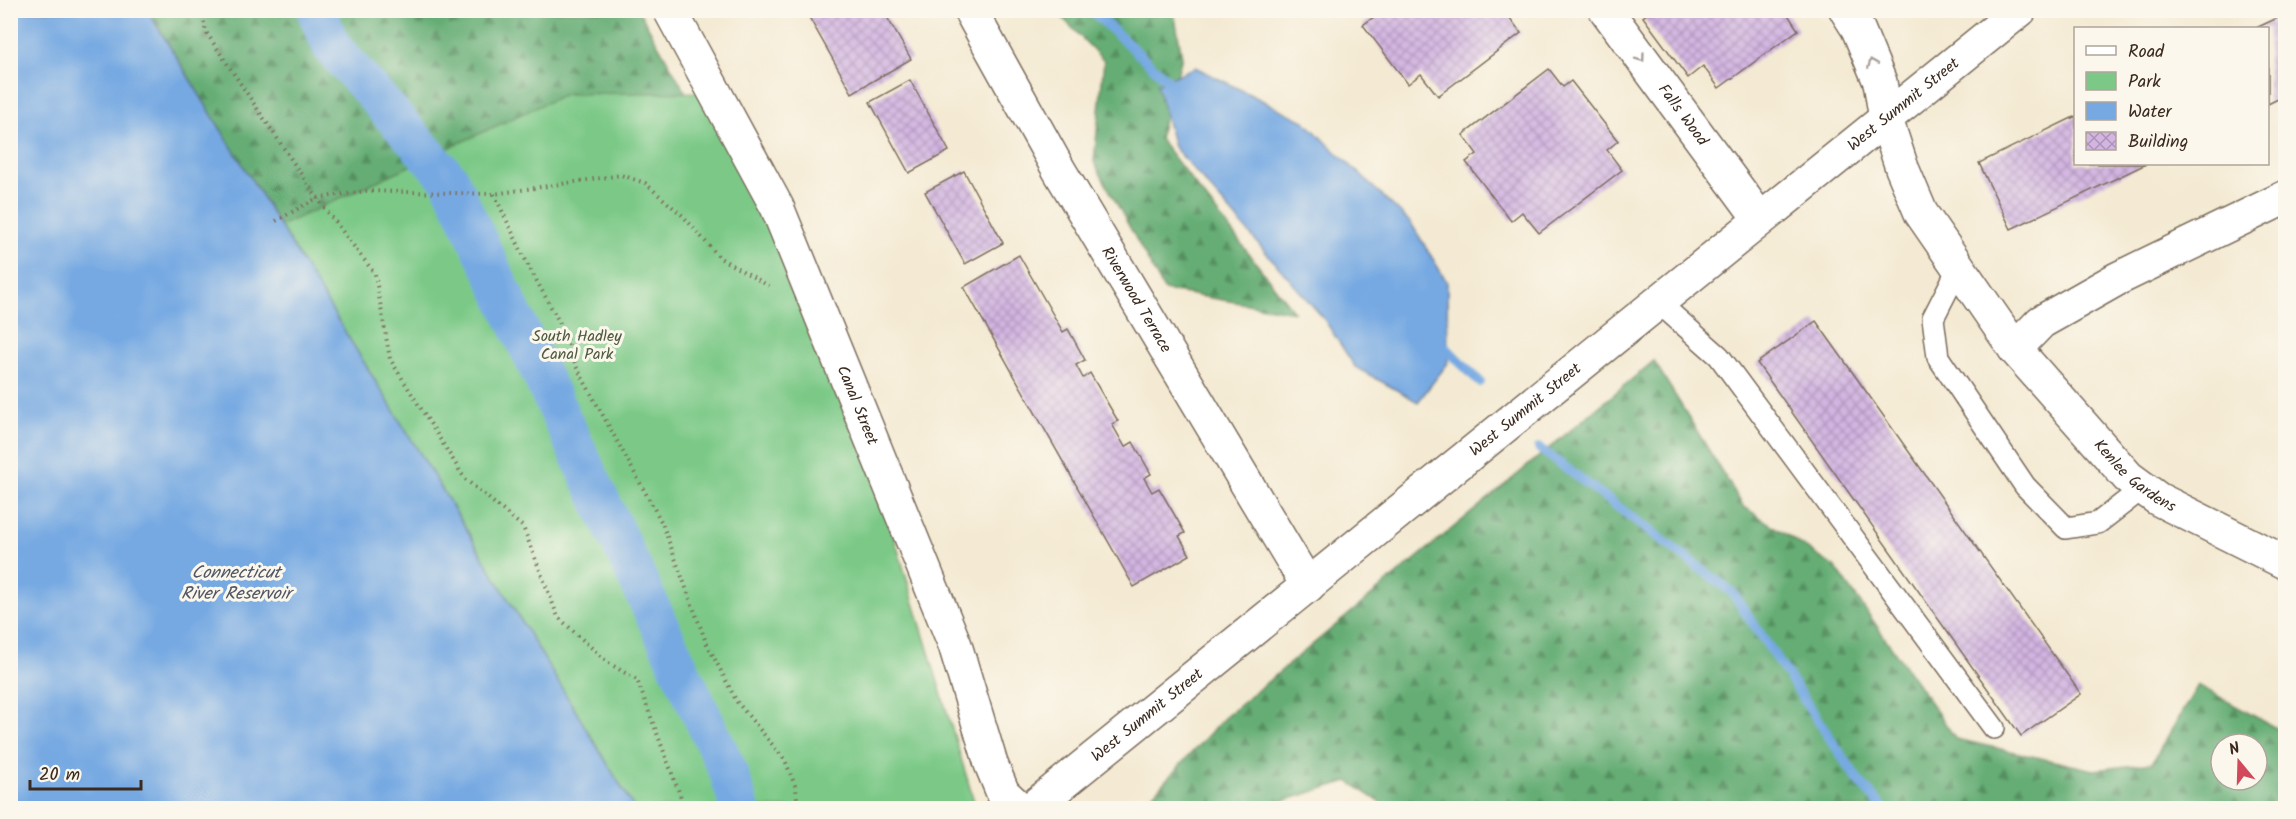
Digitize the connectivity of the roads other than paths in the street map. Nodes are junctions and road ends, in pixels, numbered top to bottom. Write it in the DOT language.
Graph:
graph roads {
  1 [pos="670,10"];
  2 [pos="970,10"];
  3 [pos="1606,10"];
  4 [pos="1846,10"];
  5 [pos="2013,13"];
  6 [pos="1886,119"];
  7 [pos="2286,197"];
  8 [pos="1760,219"];
  9 [pos="1959,267"];
  10 [pos="1659,303"];
  11 [pos="2015,349"];
  12 [pos="2143,488"];
  13 [pos="2286,562"];
  14 [pos="1308,586"];
  15 [pos="1994,728"];
  16 [pos="1018,808"];
  17 [pos="1032,808"];
  1 -- 16 [label="street, Canal Street"];
  2 -- 14 [label="street, Riverwood Terrace"];
  3 -- 8 [label="street, Falls Wood, one-way"];
  6 -- 4 [label="street, one-way"];
  5 -- 6 [label="street, West Summit Street"];
  6 -- 8 [label="street, West Summit Street"];
  6 -- 9 [label="street, Kenlee Gardens"];
  7 -- 11 [label="street"];
  8 -- 10 [label="street, West Summit Street"];
  9 -- 11 [label="street, Kenlee Gardens"];
  9 -- 12 [label="lane"];
  10 -- 14 [label="street, West Summit Street"];
  10 -- 15 [label="lane"];
  11 -- 12 [label="street, Kenlee Gardens"];
  12 -- 13 [label="street, Kenlee Gardens"];
  14 -- 17 [label="street, West Summit Street"];
}
